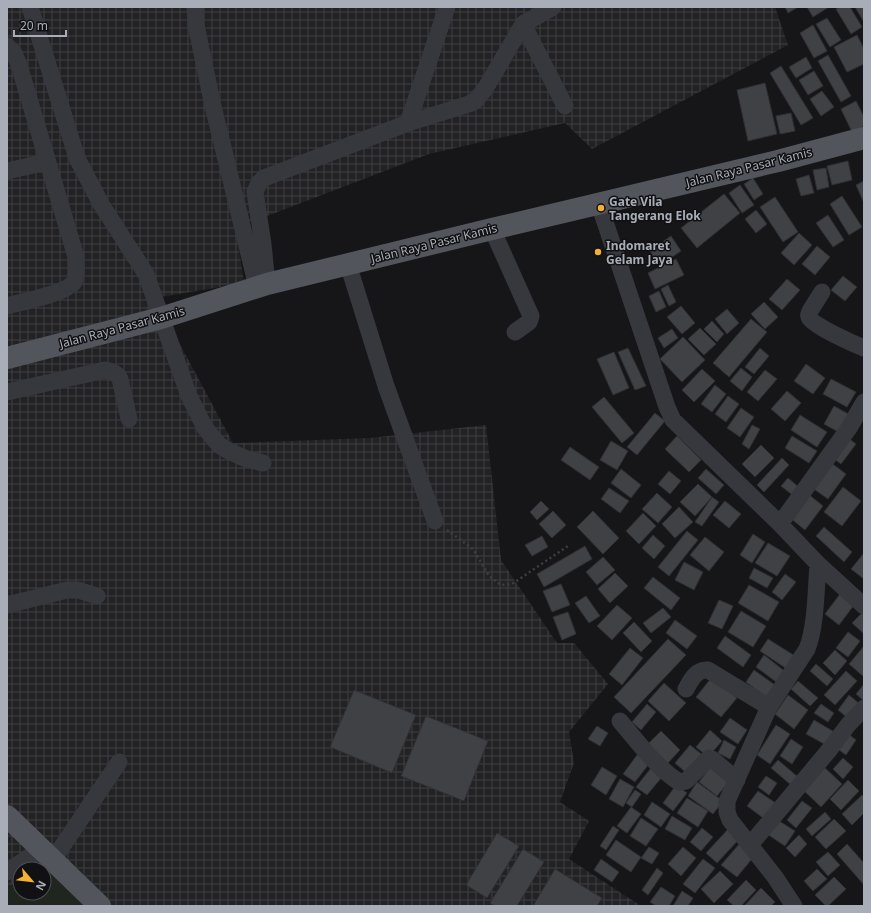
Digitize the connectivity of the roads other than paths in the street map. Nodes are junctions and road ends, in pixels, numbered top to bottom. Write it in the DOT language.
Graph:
graph roads {
  1 [pos="30,7"];
  2 [pos="195,7"];
  3 [pos="447,7"];
  4 [pos="553,7"];
  5 [pos="523,24"];
  6 [pos="7,46"];
  7 [pos="565,106"];
  8 [pos="408,124"];
  9 [pos="864,138"];
  10 [pos="47,162"];
  11 [pos="7,171"];
  12 [pos="600,204"];
  13 [pos="492,229"];
  14 [pos="348,264"];
  15 [pos="262,286"];
  16 [pos="822,292"];
  17 [pos="7,306"];
  18 [pos="161,318"];
  19 [pos="515,332"];
  20 [pos="864,348"];
  21 [pos="7,358"];
  22 [pos="7,392"];
  23 [pos="864,402"];
  24 [pos="129,419"];
  25 [pos="263,463"];
  26 [pos="435,521"];
  27 [pos="780,524"];
  28 [pos="818,564"];
  29 [pos="97,596"];
  30 [pos="7,605"];
  31 [pos="864,606"];
  32 [pos="686,690"];
  33 [pos="769,707"];
  34 [pos="864,708"];
  35 [pos="620,722"];
  36 [pos="119,762"];
  37 [pos="737,780"];
  38 [pos="7,816"];
  39 [pos="750,845"];
  40 [pos="47,854"];
  41 [pos="7,872"];
  42 [pos="96,905"];
  43 [pos="794,906"];
  1 -- 18 [label="street"];
  2 -- 15 [label="street"];
  3 -- 8 [label="street"];
  4 -- 5 [label="street"];
  5 -- 7 [label="street"];
  5 -- 8 [label="street"];
  6 -- 10 [label="street"];
  8 -- 15 [label="street"];
  9 -- 12 [label="main road, Jalan Raya Pasar Kamis"];
  10 -- 11 [label="street"];
  10 -- 17 [label="street"];
  12 -- 13 [label="main road, Jalan Raya Pasar Kamis"];
  12 -- 27 [label="street"];
  13 -- 14 [label="main road, Jalan Raya Pasar Kamis"];
  13 -- 19 [label="street"];
  14 -- 15 [label="main road, Jalan Raya Pasar Kamis"];
  14 -- 26 [label="street"];
  15 -- 18 [label="main road, Jalan Raya Pasar Kamis"];
  16 -- 20 [label="street"];
  18 -- 21 [label="main road, Jalan Raya Pasar Kamis"];
  18 -- 25 [label="street"];
  22 -- 24 [label="street"];
  23 -- 27 [label="street"];
  27 -- 28 [label="street"];
  28 -- 31 [label="street"];
  28 -- 33 [label="street"];
  29 -- 30 [label="street"];
  32 -- 33 [label="street"];
  33 -- 37 [label="street"];
  34 -- 39 [label="street"];
  35 -- 37 [label="street"];
  36 -- 40 [label="street"];
  37 -- 39 [label="street"];
  38 -- 40 [label="main road"];
  39 -- 43 [label="street"];
  40 -- 41 [label="street"];
  40 -- 42 [label="main road"];
}
